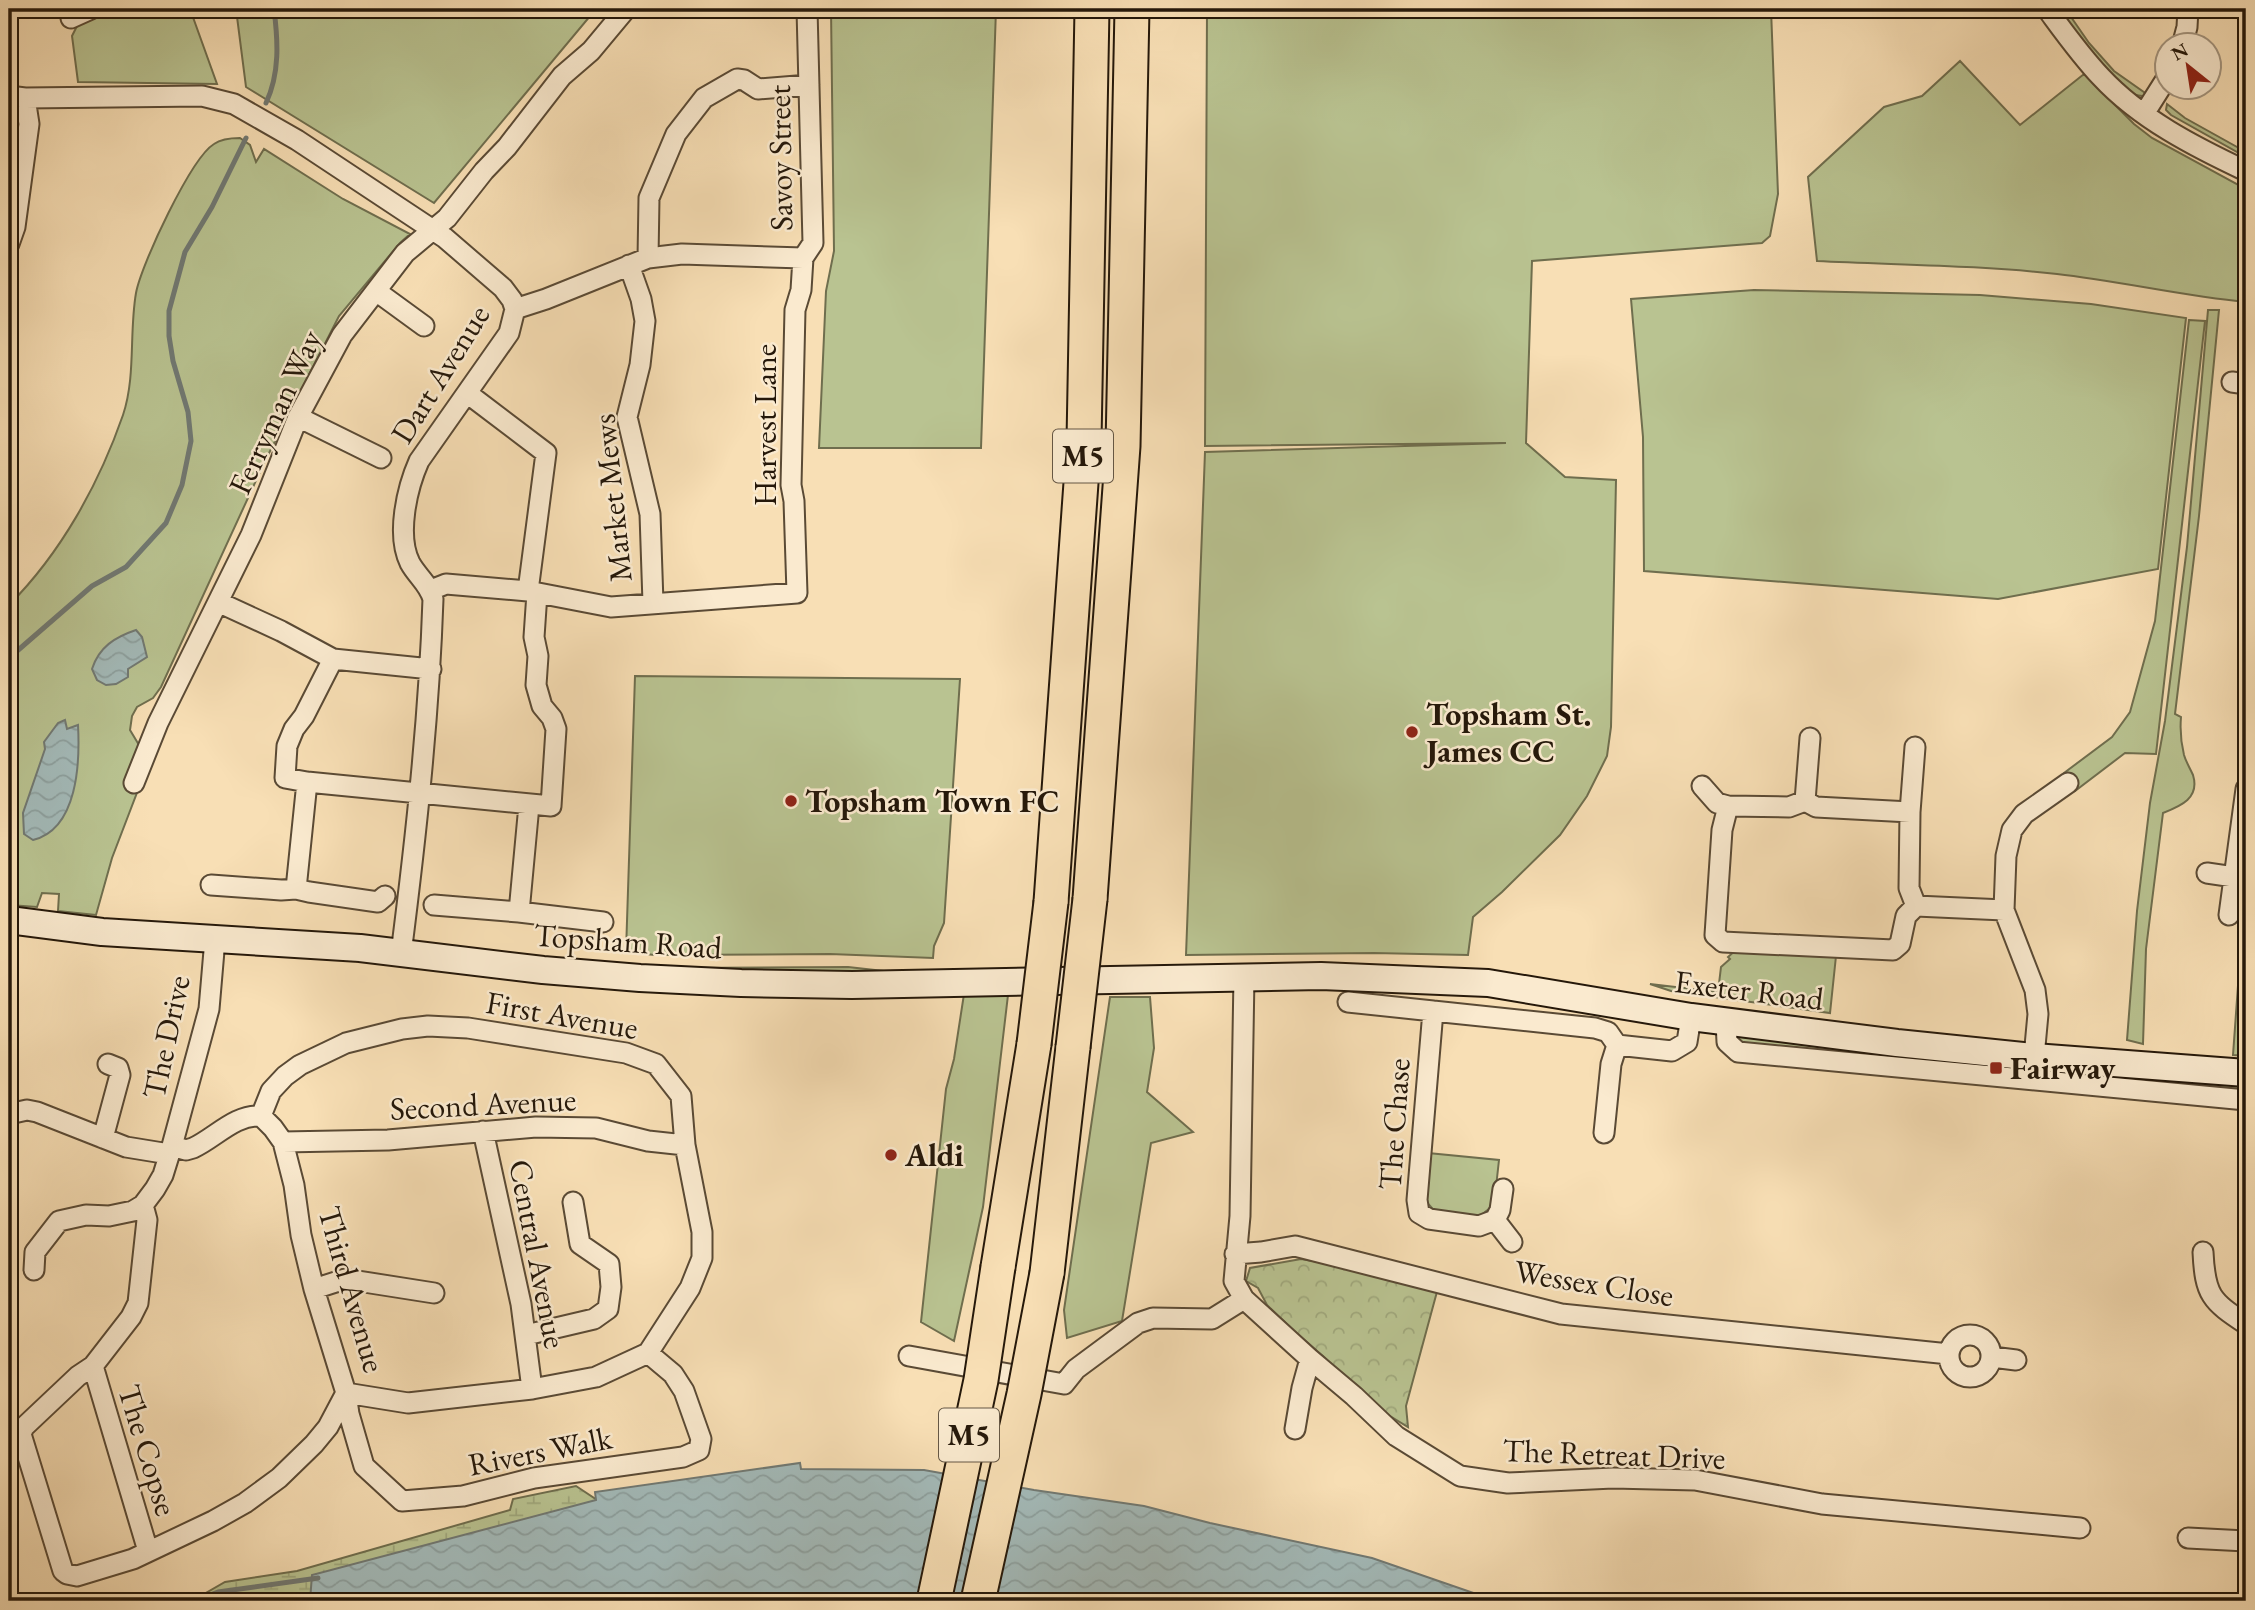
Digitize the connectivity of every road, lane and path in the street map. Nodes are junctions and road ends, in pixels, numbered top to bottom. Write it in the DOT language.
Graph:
graph roads {
  1 [pos="91,9"];
  2 [pos="626,9"];
  3 [pos="807,9"];
  4 [pos="1092,9"];
  5 [pos="1132,9"];
  6 [pos="2047,9"];
  7 [pos="2188,9"];
  8 [pos="71,18"];
  9 [pos="2186,32"];
  10 [pos="809,85"];
  11 [pos="17,97"];
  12 [pos="2154,98"];
  13 [pos="2144,114"];
  14 [pos="2246,171"];
  15 [pos="434,230"];
  16 [pos="9,244"];
  17 [pos="648,258"];
  18 [pos="803,258"];
  19 [pos="629,265"];
  20 [pos="376,290"];
  21 [pos="515,309"];
  22 [pos="424,326"];
  23 [pos="467,393"];
  24 [pos="298,417"];
  25 [pos="381,458"];
  26 [pos="431,590"];
  27 [pos="532,592"];
  28 [pos="218,602"];
  29 [pos="653,603"];
  30 [pos="333,659"];
  31 [pos="431,669"];
  32 [pos="1810,738"];
  33 [pos="1915,747"];
  34 [pos="307,782"];
  35 [pos="134,783"];
  36 [pos="2068,783"];
  37 [pos="1702,786"];
  38 [pos="2246,789"];
  39 [pos="420,793"];
  40 [pos="1805,800"];
  41 [pos="529,805"];
  42 [pos="1728,806"];
  43 [pos="1910,812"];
  44 [pos="2207,873"];
  45 [pos="2234,877"];
  46 [pos="211,885"];
  47 [pos="296,889"];
  48 [pos="385,896"];
  49 [pos="434,905"];
  50 [pos="1916,906"];
  51 [pos="2004,910"];
  52 [pos="519,912"];
  53 [pos="2229,915"];
  54 [pos="9,920"];
  55 [pos="603,922"];
  56 [pos="215,939"];
  57 [pos="401,954"];
  58 [pos="1244,976"];
  59 [pos="1348,1002"];
  60 [pos="1433,1011"];
  61 [pos="1691,1017"];
  62 [pos="1726,1022"];
  63 [pos="1617,1045"];
  64 [pos="2034,1057"];
  65 [pos="108,1064"];
  66 [pos="2246,1073"];
  67 [pos="2246,1100"];
  68 [pos="9,1114"];
  69 [pos="261,1116"];
  70 [pos="483,1131"];
  71 [pos="1604,1133"];
  72 [pos="103,1138"];
  73 [pos="283,1142"];
  74 [pos="685,1145"];
  75 [pos="171,1150"];
  76 [pos="1503,1189"];
  77 [pos="573,1202"];
  78 [pos="143,1205"];
  79 [pos="1495,1220"];
  80 [pos="1512,1242"];
  81 [pos="2203,1252"];
  82 [pos="1235,1254"];
  83 [pos="34,1270"];
  84 [pos="314,1289"];
  85 [pos="434,1293"];
  86 [pos="1244,1299"];
  87 [pos="2246,1324"];
  88 [pos="526,1335"];
  89 [pos="648,1353"];
  90 [pos="1949,1354"];
  91 [pos="909,1356"];
  92 [pos="1992,1357"];
  93 [pos="1310,1359"];
  94 [pos="2016,1360"];
  95 [pos="93,1366"];
  96 [pos="533,1388"];
  97 [pos="346,1393"];
  98 [pos="1295,1429"];
  99 [pos="2080,1528"];
  100 [pos="2188,1538"];
  101 [pos="2246,1541"];
  102 [pos="148,1551"];
  103 [pos="934,1601"];
  104 [pos="978,1601"];
  1 -- 8 [label="street"];
  2 -- 15 [label="street, Ferryman Way"];
  3 -- 10 [label="street, Savoy Street"];
  4 -- 103 [label="highway, M5, bridge"];
  5 -- 104 [label="highway, M5, bridge"];
  6 -- 13 [label="street"];
  7 -- 9 [label="street"];
  10 -- 17 [label="street"];
  10 -- 18 [label="street, Savoy Street"];
  11 -- 15 [label="street, Dart Avenue"];
  11 -- 16 [label="street"];
  12 -- 13 [label="street"];
  13 -- 14 [label="street"];
  15 -- 20 [label="street, Ferryman Way"];
  15 -- 21 [label="street, Dart Avenue"];
  17 -- 18 [label="street, Savoy Street"];
  17 -- 19 [label="street, Savoy Street"];
  18 -- 29 [label="street, Harvest Lane"];
  19 -- 21 [label="street, Savoy Street"];
  19 -- 29 [label="street, Market Mews"];
  20 -- 22 [label="street"];
  20 -- 24 [label="street, Ferryman Way"];
  21 -- 23 [label="street, Dart Avenue"];
  23 -- 26 [label="street, Dart Avenue"];
  23 -- 27 [label="street"];
  24 -- 25 [label="street"];
  24 -- 28 [label="street, Ferryman Way"];
  26 -- 27 [label="street"];
  26 -- 31 [label="street"];
  27 -- 29 [label="street"];
  27 -- 41 [label="street"];
  28 -- 30 [label="street"];
  28 -- 35 [label="street, Ferryman Way"];
  30 -- 31 [label="street"];
  30 -- 34 [label="street"];
  31 -- 39 [label="street"];
  32 -- 40 [label="street"];
  33 -- 43 [label="street"];
  34 -- 39 [label="street"];
  34 -- 47 [label="street"];
  36 -- 51 [label="street"];
  37 -- 42 [label="street"];
  38 -- 45 [label="street"];
  39 -- 41 [label="street"];
  39 -- 57 [label="street"];
  40 -- 42 [label="street"];
  40 -- 43 [label="street"];
  41 -- 52 [label="street"];
  42 -- 50 [label="street"];
  43 -- 50 [label="street"];
  44 -- 45 [label="street"];
  45 -- 53 [label="street"];
  46 -- 47 [label="street"];
  47 -- 48 [label="street"];
  49 -- 52 [label="street"];
  50 -- 51 [label="street"];
  51 -- 64 [label="street"];
  52 -- 55 [label="street"];
  54 -- 56 [label="street, Topsham Road"];
  56 -- 57 [label="street, Topsham Road"];
  56 -- 75 [label="street, The Drive"];
  57 -- 58 [label="street, Topsham Road"];
  58 -- 61 [label="street, Exeter Road"];
  58 -- 82 [label="street"];
  59 -- 60 [label="street"];
  60 -- 63 [label="street"];
  60 -- 79 [label="street, The Chase"];
  61 -- 62 [label="street, Exeter Road"];
  61 -- 63 [label="street"];
  62 -- 64 [label="street, Exeter Road"];
  62 -- 67 [label="street"];
  63 -- 71 [label="street"];
  64 -- 66 [label="street, Exeter Road"];
  65 -- 72 [label="street"];
  68 -- 72 [label="street"];
  69 -- 73 [label="street, Third Avenue"];
  69 -- 74 [label="street, First Avenue"];
  69 -- 75 [label="street"];
  70 -- 73 [label="street, Second Avenue"];
  70 -- 74 [label="street, Second Avenue"];
  70 -- 88 [label="street, Central Avenue"];
  72 -- 75 [label="street"];
  73 -- 84 [label="street, Third Avenue"];
  74 -- 89 [label="street, First Avenue"];
  75 -- 78 [label="street, The Drive"];
  76 -- 79 [label="street"];
  77 -- 88 [label="street"];
  78 -- 83 [label="street"];
  78 -- 95 [label="street"];
  79 -- 80 [label="street"];
  81 -- 87 [label="street"];
  82 -- 86 [label="street"];
  82 -- 90 [label="street, Wessex Close"];
  84 -- 85 [label="street"];
  84 -- 97 [label="street, Third Avenue"];
  86 -- 91 [label="street"];
  86 -- 93 [label="street, The Retreat Drive"];
  88 -- 96 [label="street, Central Avenue"];
  89 -- 96 [label="street, Third Avenue"];
  89 -- 97 [label="street, Rivers Walk"];
  90 -- 92 [label="street"];
  90 -- 92 [label="street"];
  92 -- 94 [label="street"];
  93 -- 98 [label="street"];
  93 -- 99 [label="street, The Retreat Drive"];
  95 -- 102 [label="street, The Copse"];
  95 -- 102 [label="street"];
  96 -- 97 [label="street, Third Avenue"];
  97 -- 102 [label="street"];
  100 -- 101 [label="street"];
}
